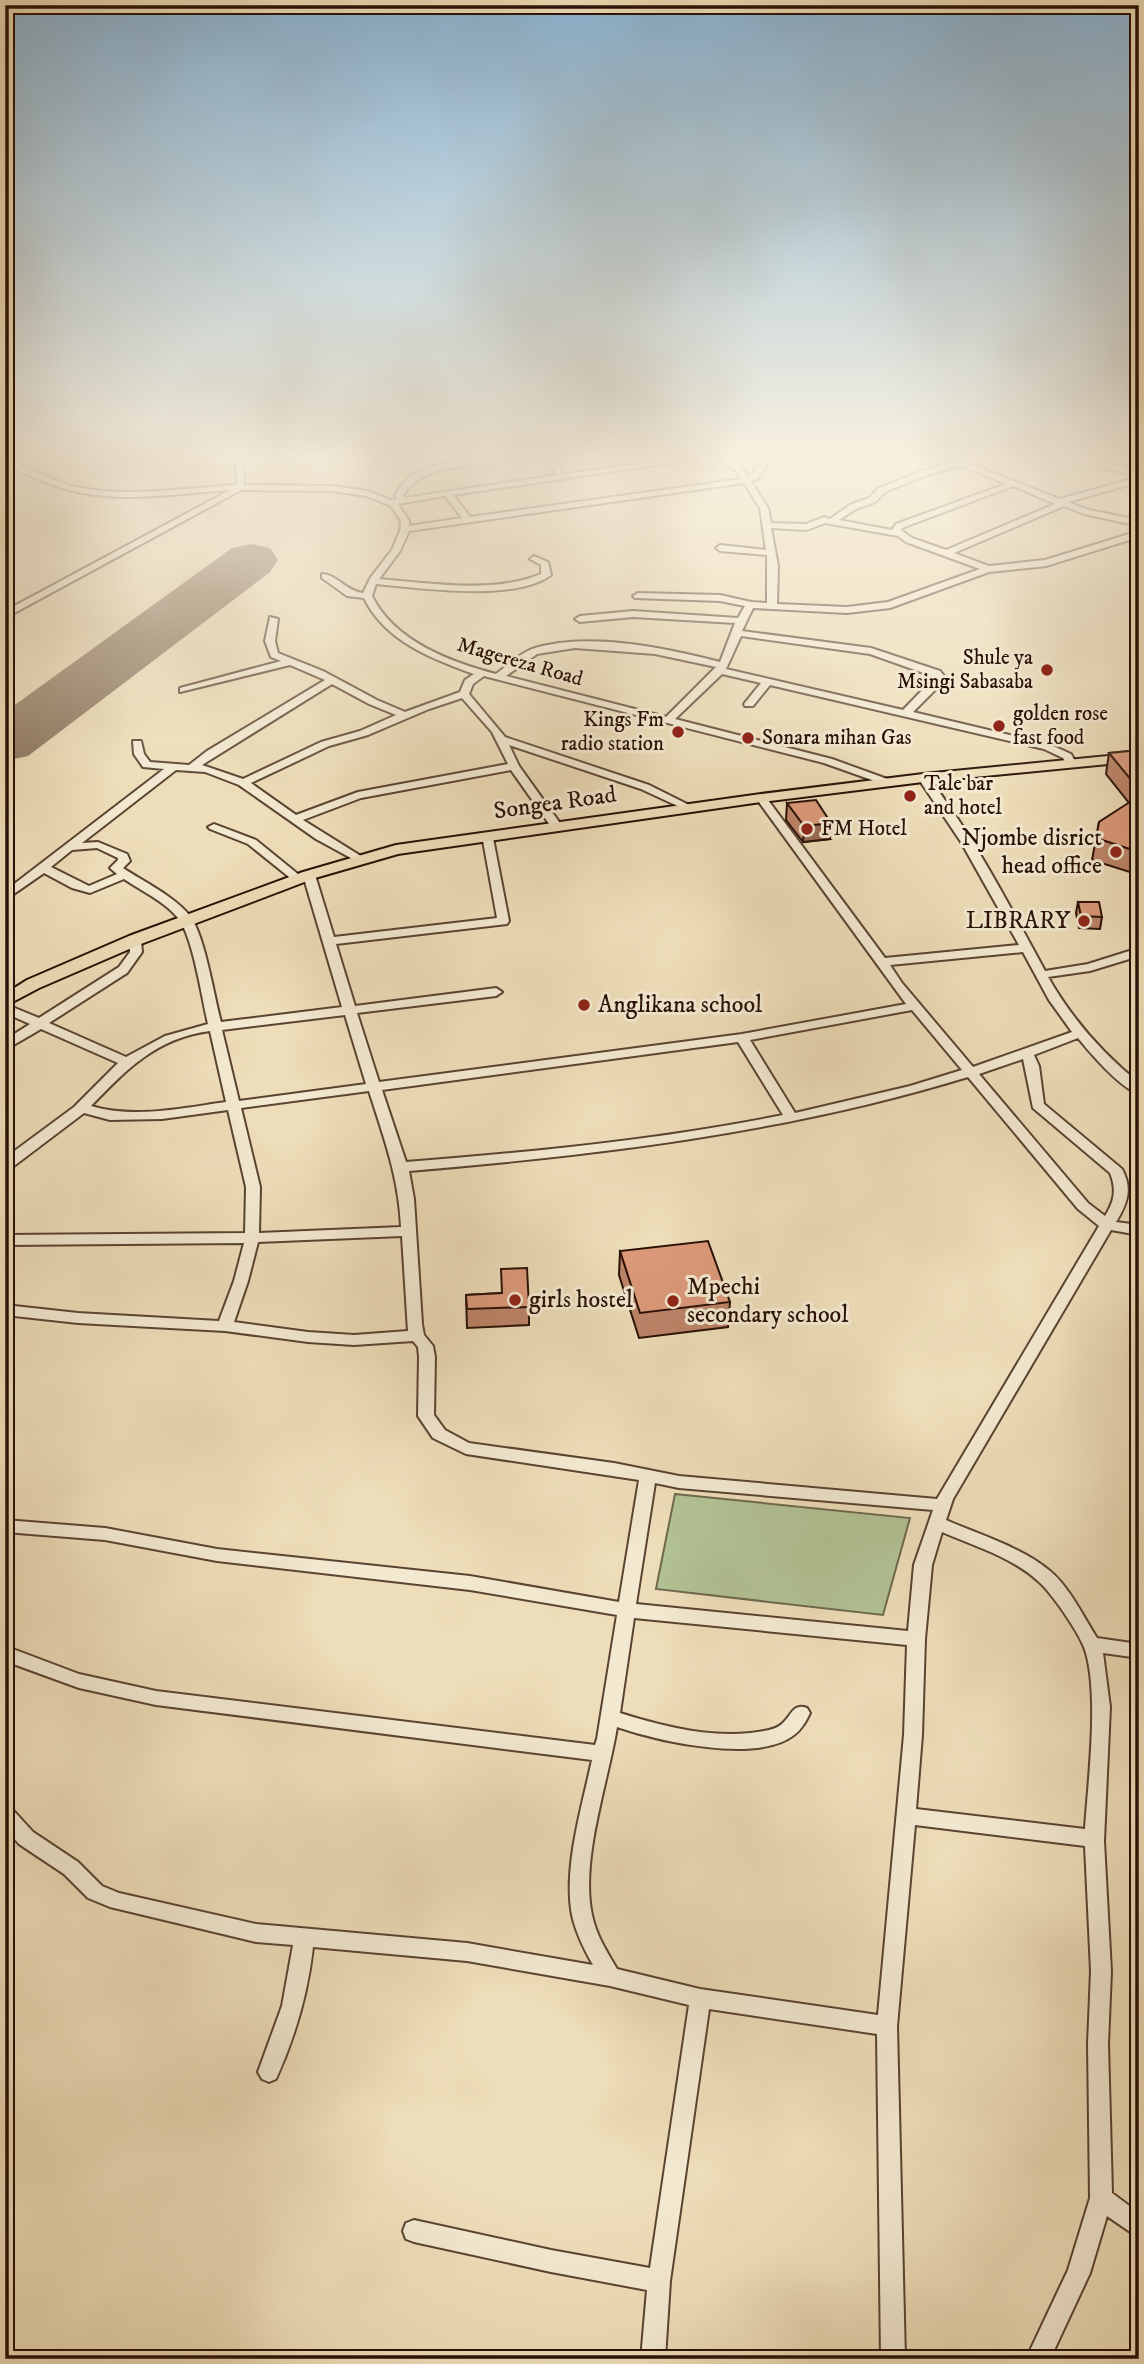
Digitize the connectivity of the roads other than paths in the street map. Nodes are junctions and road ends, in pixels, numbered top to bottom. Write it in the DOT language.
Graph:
graph roads {
  1 [pos="98,566"];
  2 [pos="384,566"];
  3 [pos="545,566"];
  4 [pos="771,566"];
  5 [pos="981,566"];
  6 [pos="1014,566"];
  7 [pos="988,569"];
  8 [pos="326,576"];
  9 [pos="373,581"];
  10 [pos="367,596"];
  11 [pos="638,596"];
  12 [pos="751,605"];
  13 [pos="772,605"];
  14 [pos="5,615"];
  15 [pos="273,619"];
  16 [pos="580,619"];
  17 [pos="741,621"];
  18 [pos="738,633"];
  19 [pos="288,662"];
  20 [pos="721,668"];
  21 [pos="482,673"];
  22 [pos="498,677"];
  23 [pos="331,680"];
  24 [pos="768,681"];
  25 [pos="184,690"];
  26 [pos="464,694"];
  27 [pos="749,704"];
  28 [pos="905,714"];
  29 [pos="404,715"];
  30 [pos="669,719"];
  31 [pos="502,739"];
  32 [pos="137,743"];
  33 [pos="1139,757"];
  34 [pos="1071,763"];
  35 [pos="514,766"];
  36 [pos="193,767"];
  37 [pos="155,772"];
  38 [pos="923,778"];
  39 [pos="886,782"];
  40 [pos="243,783"];
  41 [pos="761,798"];
  42 [pos="688,807"];
  43 [pos="294,820"];
  44 [pos="556,826"];
  45 [pos="214,827"];
  46 [pos="488,835"];
  47 [pos="72,847"];
  48 [pos="360,860"];
  49 [pos="44,868"];
  50 [pos="125,874"];
  51 [pos="304,877"];
  52 [pos="5,897"];
  53 [pos="187,920"];
  54 [pos="135,940"];
  55 [pos="329,941"];
  56 [pos="1026,948"];
  57 [pos="1139,952"];
  58 [pos="1121,958"];
  59 [pos="882,962"];
  60 [pos="1139,965"];
  61 [pos="1040,975"];
  62 [pos="496,992"];
  63 [pos="5,1001"];
  64 [pos="914,1006"];
  65 [pos="5,1008"];
  66 [pos="349,1009"];
  67 [pos="39,1024"];
  68 [pos="216,1027"];
  69 [pos="1080,1033"];
  70 [pos="742,1038"];
  71 [pos="5,1046"];
  72 [pos="1027,1054"];
  73 [pos="126,1062"];
  74 [pos="972,1073"];
  75 [pos="373,1087"];
  76 [pos="1139,1090"];
  77 [pos="234,1103"];
  78 [pos="81,1108"];
  79 [pos="791,1118"];
  80 [pos="9,1158"];
  81 [pos="401,1167"];
  82 [pos="1107,1225"];
  83 [pos="1139,1230"];
  84 [pos="408,1231"];
  85 [pos="252,1238"];
  86 [pos="5,1240"];
  87 [pos="5,1310"];
  88 [pos="225,1326"];
  89 [pos="417,1336"];
  90 [pos="648,1476"];
  91 [pos="939,1514"];
  92 [pos="5,1526"];
  93 [pos="628,1611"];
  94 [pos="916,1639"];
  95 [pos="1092,1644"];
  96 [pos="1139,1651"];
  97 [pos="5,1653"];
  98 [pos="801,1713"];
  99 [pos="610,1717"];
  100 [pos="603,1754"];
  101 [pos="5,1815"];
  102 [pos="907,1816"];
  103 [pos="1094,1841"];
  104 [pos="304,1936"];
  105 [pos="610,1977"];
  106 [pos="700,1998"];
  107 [pos="887,2026"];
  108 [pos="269,2072"];
  109 [pos="1101,2198"];
  110 [pos="1139,2227"];
  111 [pos="414,2231"];
  112 [pos="659,2281"];
  113 [pos="653,2359"];
  114 [pos="893,2359"];
  115 [pos="1038,2359"];
  1 -- 14 [label="street"];
  2 -- 9 [label="street"];
  3 -- 9 [label="street"];
  4 -- 13 [label="street"];
  5 -- 7 [label="street"];
  6 -- 7 [label="street"];
  7 -- 13 [label="street"];
  8 -- 10 [label="street"];
  9 -- 10 [label="street"];
  10 -- 21 [label="street, Magereza Road"];
  11 -- 12 [label="street"];
  12 -- 13 [label="street"];
  12 -- 17 [label="street"];
  15 -- 19 [label="street"];
  16 -- 17 [label="street"];
  17 -- 18 [label="street"];
  18 -- 20 [label="street"];
  18 -- 28 [label="street"];
  19 -- 23 [label="street"];
  19 -- 25 [label="street"];
  20 -- 22 [label="street"];
  20 -- 24 [label="street"];
  20 -- 30 [label="street"];
  21 -- 22 [label="street, Magereza Road"];
  21 -- 26 [label="street"];
  22 -- 30 [label="street, Magereza Road"];
  23 -- 29 [label="street"];
  23 -- 36 [label="street"];
  24 -- 27 [label="street"];
  24 -- 28 [label="street"];
  26 -- 29 [label="street"];
  26 -- 31 [label="street"];
  28 -- 34 [label="street"];
  29 -- 40 [label="street"];
  30 -- 39 [label="street, Magereza Road"];
  31 -- 35 [label="street"];
  31 -- 42 [label="street"];
  32 -- 37 [label="street"];
  33 -- 34 [label="highway, Songea Road"];
  34 -- 38 [label="highway, Songea Road"];
  35 -- 43 [label="street"];
  35 -- 44 [label="street"];
  36 -- 37 [label="street"];
  36 -- 40 [label="street"];
  37 -- 47 [label="street"];
  38 -- 39 [label="highway, Songea Road"];
  38 -- 56 [label="street"];
  39 -- 41 [label="highway, Songea Road"];
  40 -- 43 [label="street"];
  41 -- 42 [label="highway, Songea Road"];
  41 -- 59 [label="street"];
  42 -- 44 [label="highway, Songea Road"];
  43 -- 48 [label="street"];
  44 -- 46 [label="highway, Songea Road"];
  45 -- 51 [label="street"];
  46 -- 48 [label="highway, Songea Road"];
  46 -- 55 [label="street"];
  47 -- 49 [label="street"];
  47 -- 50 [label="street"];
  48 -- 51 [label="highway, Songea Road"];
  49 -- 50 [label="street"];
  49 -- 52 [label="street"];
  50 -- 53 [label="street"];
  51 -- 53 [label="highway, Songea Road"];
  51 -- 55 [label="street"];
  53 -- 54 [label="highway, Songea Road"];
  53 -- 68 [label="street"];
  54 -- 63 [label="highway, Songea Road"];
  54 -- 67 [label="street"];
  55 -- 66 [label="street"];
  56 -- 59 [label="street"];
  56 -- 61 [label="street"];
  57 -- 58 [label="street"];
  58 -- 60 [label="street"];
  58 -- 61 [label="street"];
  59 -- 64 [label="street"];
  61 -- 69 [label="street"];
  62 -- 66 [label="street"];
  64 -- 70 [label="street"];
  64 -- 74 [label="street"];
  65 -- 67 [label="street"];
  66 -- 68 [label="street"];
  66 -- 75 [label="street"];
  67 -- 71 [label="street"];
  67 -- 73 [label="street"];
  68 -- 73 [label="street"];
  68 -- 77 [label="street"];
  69 -- 72 [label="street"];
  69 -- 76 [label="street"];
  70 -- 75 [label="street"];
  70 -- 79 [label="street"];
  72 -- 74 [label="street"];
  72 -- 82 [label="street"];
  73 -- 78 [label="street"];
  74 -- 79 [label="street"];
  74 -- 82 [label="street"];
  75 -- 77 [label="street"];
  75 -- 81 [label="street"];
  77 -- 78 [label="street"];
  77 -- 85 [label="street"];
  78 -- 80 [label="street"];
  79 -- 81 [label="street"];
  81 -- 84 [label="street"];
  82 -- 83 [label="street"];
  82 -- 91 [label="street"];
  84 -- 85 [label="street"];
  84 -- 89 [label="street"];
  85 -- 86 [label="street"];
  85 -- 88 [label="street"];
  87 -- 88 [label="street"];
  88 -- 89 [label="street"];
  89 -- 90 [label="street"];
  90 -- 91 [label="street"];
  90 -- 93 [label="street"];
  91 -- 94 [label="street"];
  91 -- 95 [label="street"];
  92 -- 93 [label="street"];
  93 -- 94 [label="street"];
  93 -- 99 [label="street"];
  94 -- 102 [label="street"];
  95 -- 96 [label="street"];
  95 -- 103 [label="street"];
  97 -- 100 [label="street"];
  98 -- 99 [label="street"];
  99 -- 100 [label="street"];
  100 -- 105 [label="street"];
  101 -- 104 [label="street"];
  102 -- 103 [label="street"];
  102 -- 107 [label="street"];
  103 -- 109 [label="street"];
  104 -- 105 [label="street"];
  104 -- 108 [label="street"];
  105 -- 106 [label="street"];
  106 -- 107 [label="street"];
  106 -- 112 [label="street"];
  107 -- 114 [label="street"];
  109 -- 110 [label="street"];
  109 -- 115 [label="street"];
  111 -- 112 [label="street"];
  112 -- 113 [label="street"];
}
